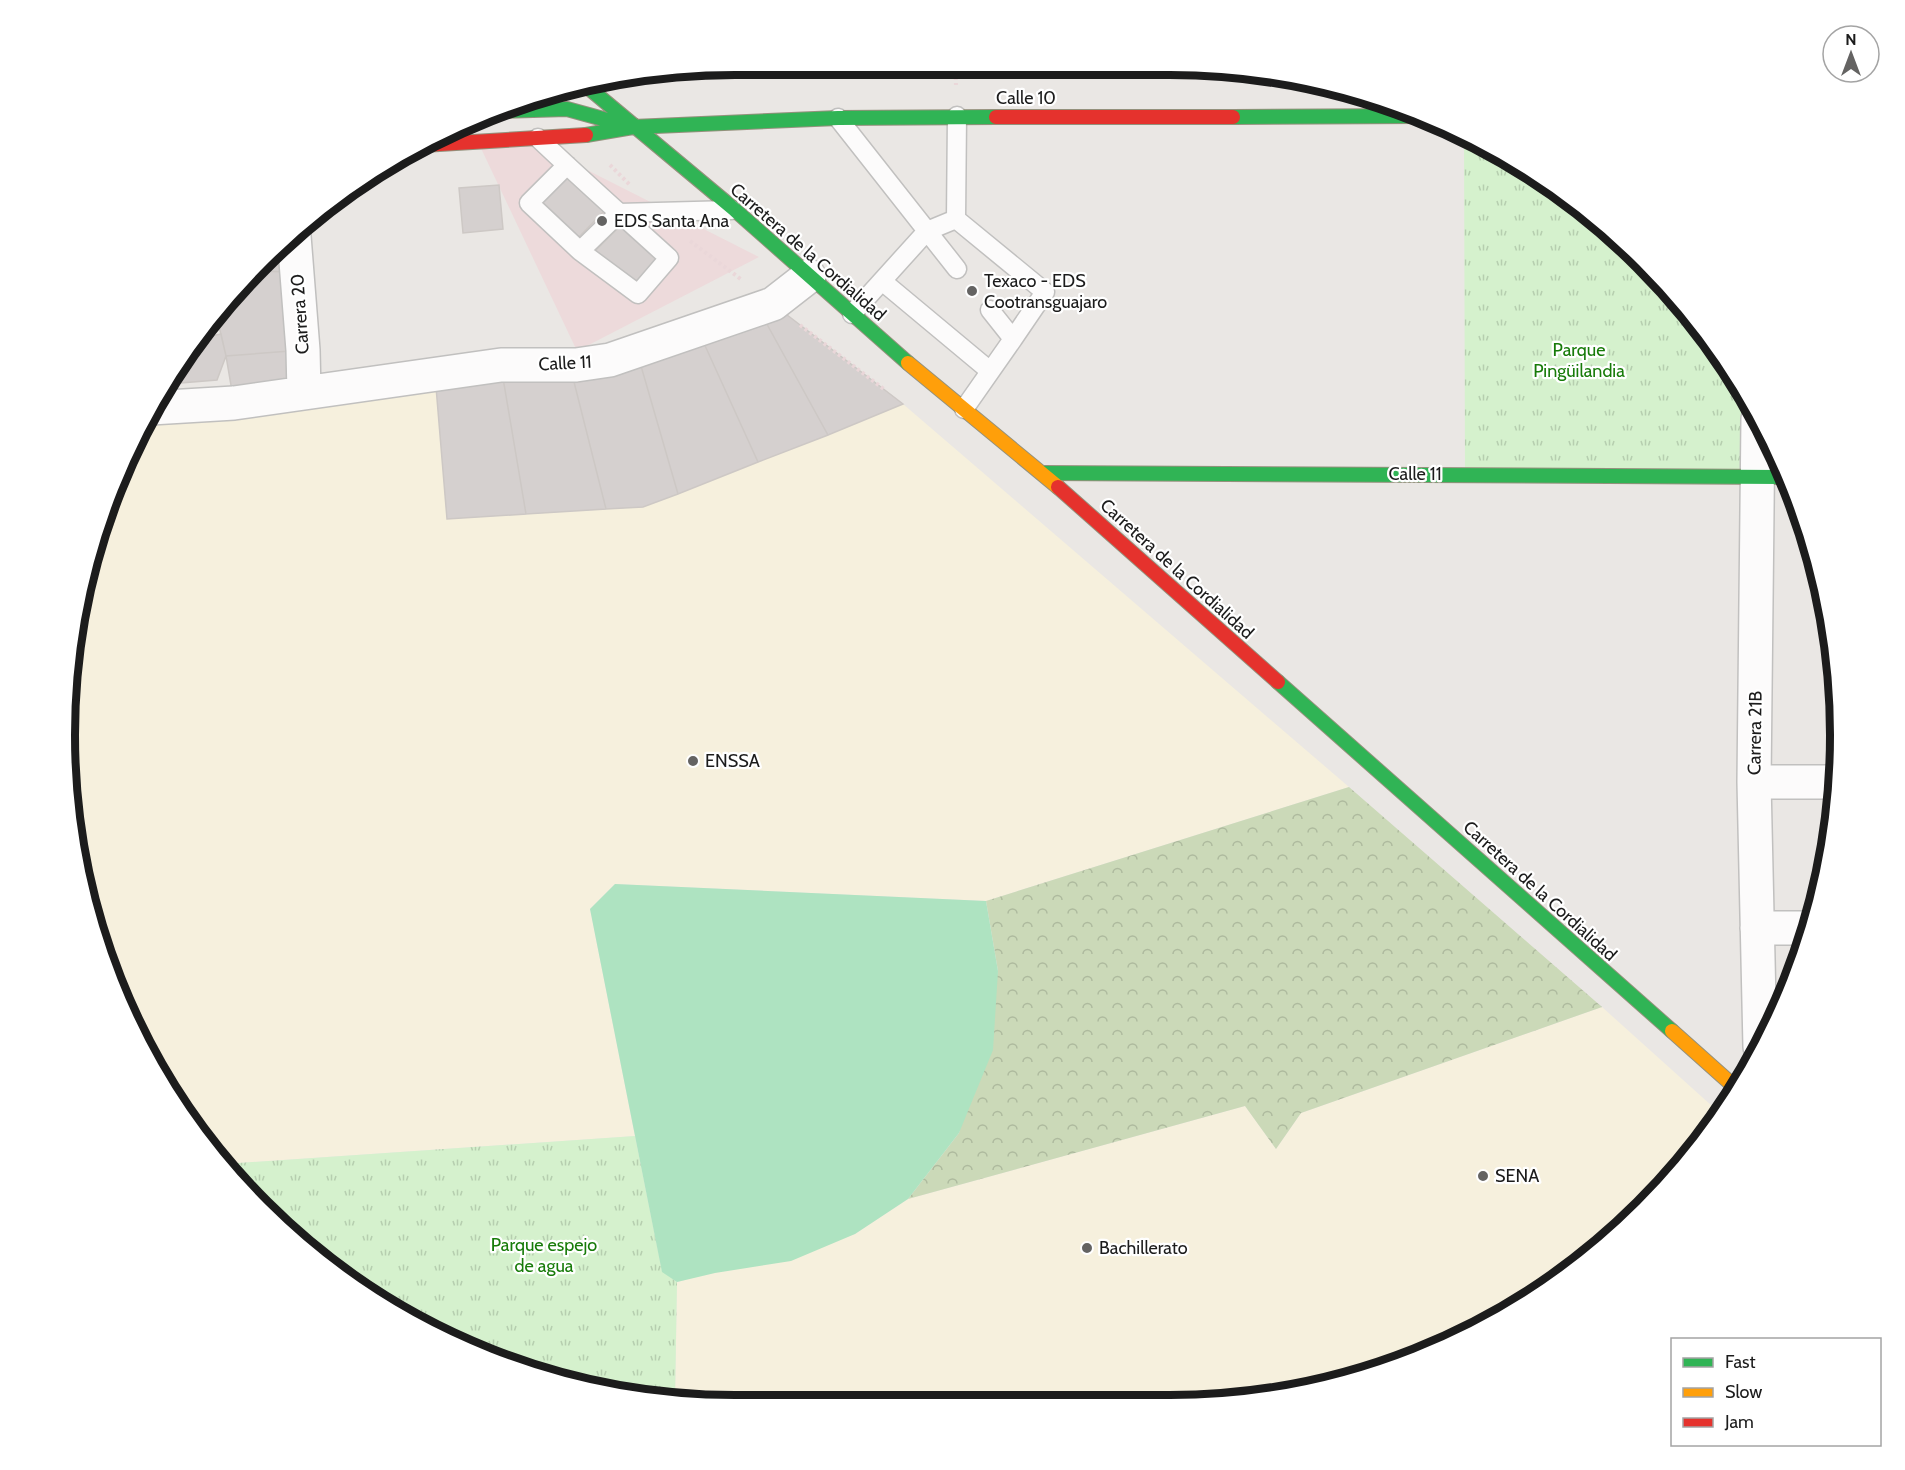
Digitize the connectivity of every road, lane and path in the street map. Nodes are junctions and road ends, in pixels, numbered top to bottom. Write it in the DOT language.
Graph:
graph roads {
  1 [pos="592,91"];
  2 [pos="522,110"];
  3 [pos="957,116"];
  4 [pos="1398,116"];
  5 [pos="838,118"];
  6 [pos="633,127"];
  7 [pos="538,138"];
  8 [pos="441,144"];
  9 [pos="604,158"];
  10 [pos="567,165"];
  11 [pos="735,210"];
  12 [pos="657,211"];
  13 [pos="619,213"];
  14 [pos="956,219"];
  15 [pos="927,231"];
  16 [pos="295,244"];
  17 [pos="580,251"];
  18 [pos="957,269"];
  19 [pos="809,276"];
  20 [pos="882,281"];
  21 [pos="773,304"];
  22 [pos="990,310"];
  23 [pos="852,314"];
  24 [pos="1012,339"];
  25 [pos="990,371"];
  26 [pos="304,393"];
  27 [pos="894,397"];
  28 [pos="162,407"];
  29 [pos="964,409"];
  30 [pos="1767,455"];
  31 [pos="1042,473"];
  32 [pos="1773,476"];
  33 [pos="1754,782"];
  34 [pos="1829,782"];
  35 [pos="1757,928"];
  36 [pos="1801,928"];
  37 [pos="1760,1032"];
  38 [pos="1731,1083"];
  1 -- 6 [label="main road, Carretera de la Cordialidad"];
  2 -- 6 [label="main road, Calle 10"];
  3 -- 4 [label="main road, Calle 10"];
  3 -- 5 [label="main road, Calle 10"];
  3 -- 14 [label="lane"];
  5 -- 6 [label="main road, Calle 10"];
  5 -- 15 [label="lane"];
  6 -- 7 [label="main road, Calle 10"];
  6 -- 11 [label="main road, Carretera de la Cordialidad"];
  7 -- 8 [label="main road, Calle 10"];
  7 -- 10 [label="lane"];
  9 -- 12 [label="path"];
  10 -- 13 [label="lane"];
  10 -- 17 [label="lane"];
  11 -- 12 [label="lane"];
  11 -- 19 [label="main road, Carretera de la Cordialidad"];
  12 -- 13 [label="lane"];
  12 -- 21 [label="path"];
  13 -- 17 [label="lane"];
  13 -- 17 [label="lane"];
  14 -- 15 [label="lane"];
  14 -- 24 [label="lane"];
  15 -- 18 [label="lane"];
  15 -- 20 [label="lane"];
  16 -- 26 [label="street, Carrera 20"];
  19 -- 21 [label="street, Calle 11"];
  19 -- 23 [label="main road, Carretera de la Cordialidad"];
  20 -- 23 [label="lane"];
  20 -- 25 [label="lane"];
  21 -- 26 [label="street, Calle 11"];
  21 -- 27 [label="path"];
  22 -- 24 [label="lane"];
  23 -- 29 [label="main road, Carretera de la Cordialidad"];
  24 -- 25 [label="lane"];
  25 -- 29 [label="lane"];
  26 -- 28 [label="street, Calle 11"];
  29 -- 31 [label="main road, Carretera de la Cordialidad"];
  30 -- 32 [label="street, Carrera 21B"];
  31 -- 32 [label="main road, Calle 11"];
  31 -- 38 [label="main road, Carretera de la Cordialidad"];
  32 -- 33 [label="street, Carrera 21B"];
  33 -- 34 [label="street"];
  33 -- 35 [label="street, Carrera 21B"];
  35 -- 36 [label="street"];
  35 -- 37 [label="street, Carrera 21B"];
}
